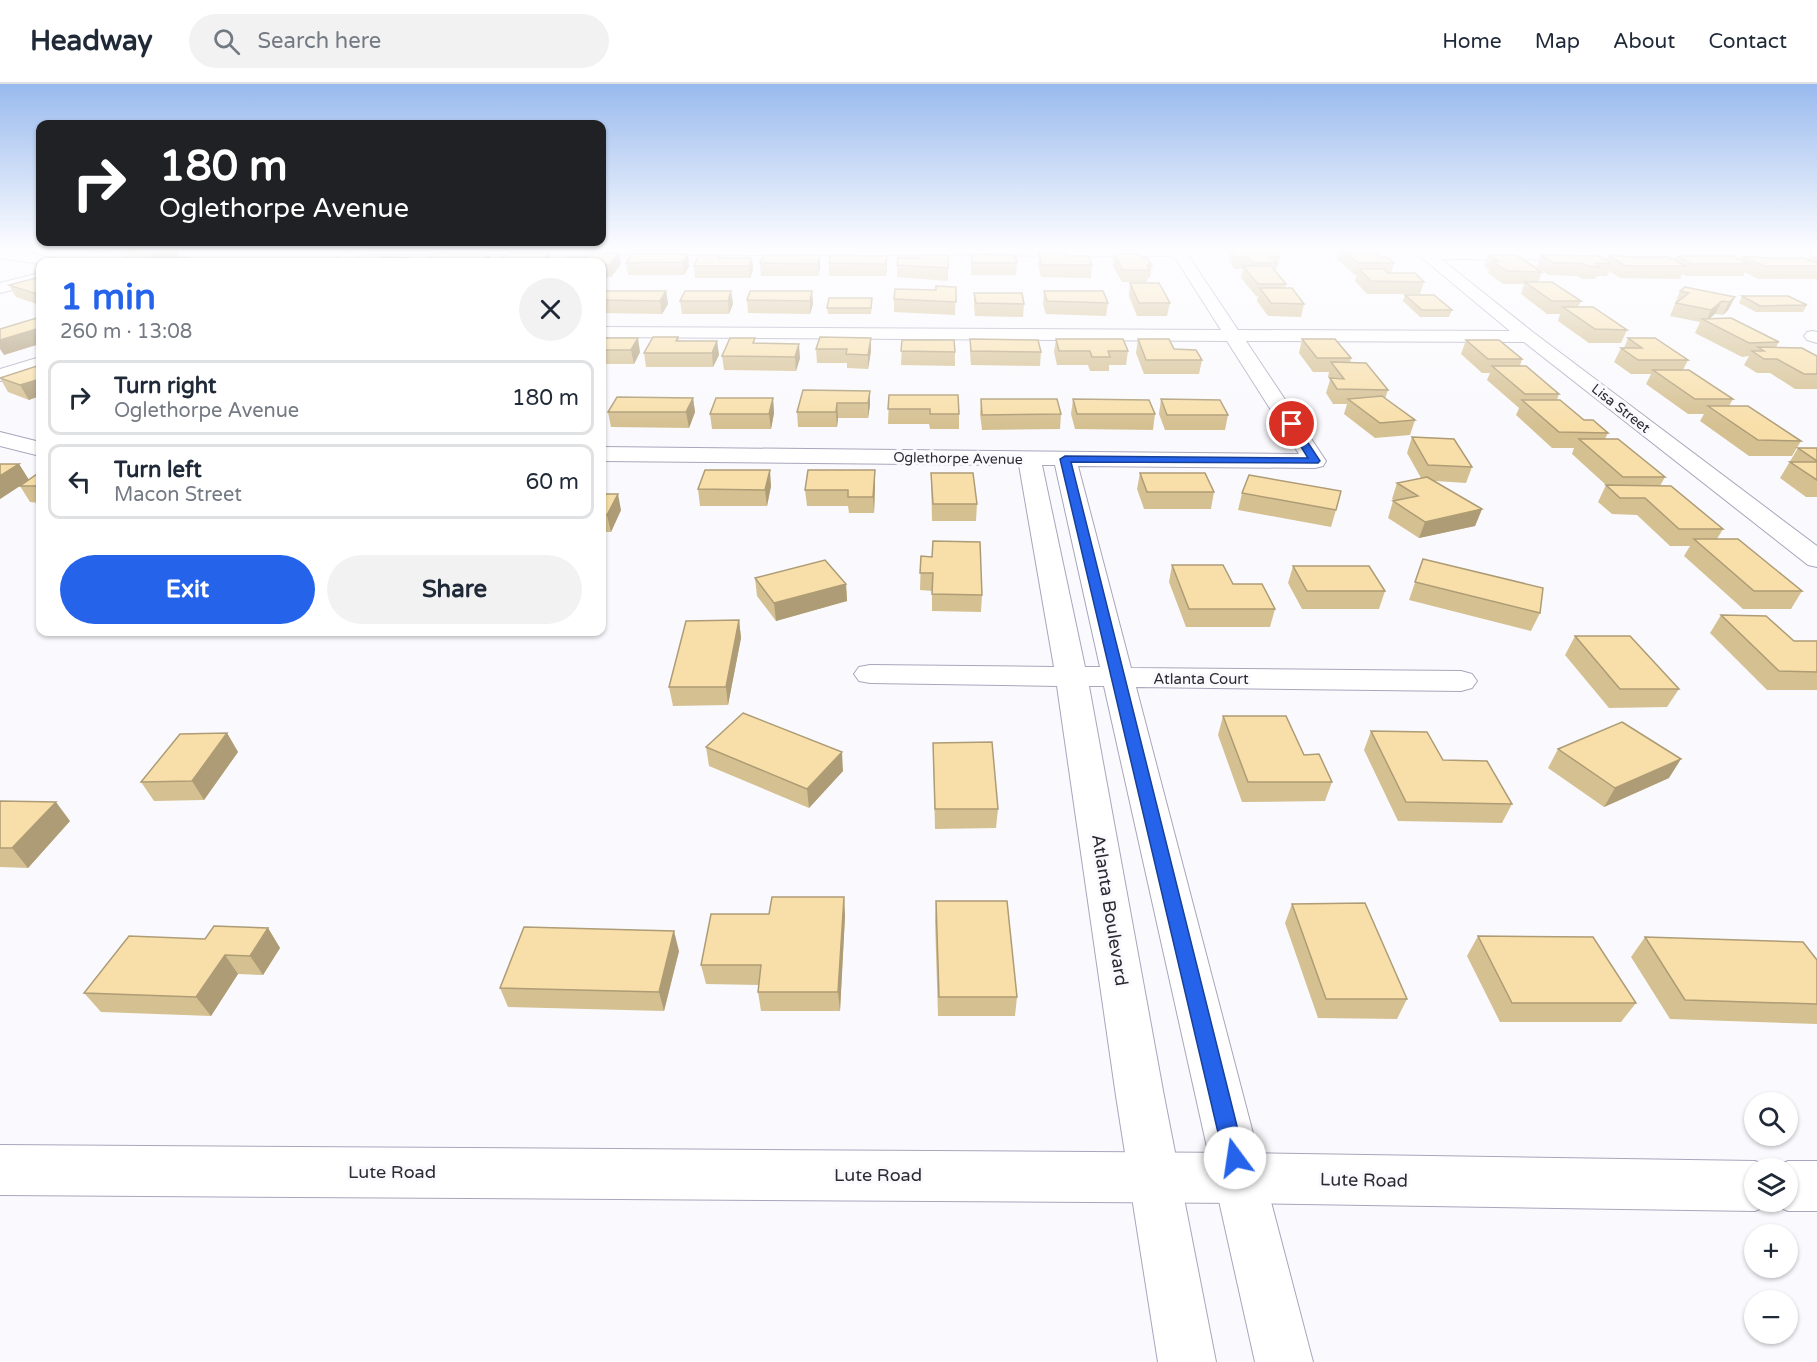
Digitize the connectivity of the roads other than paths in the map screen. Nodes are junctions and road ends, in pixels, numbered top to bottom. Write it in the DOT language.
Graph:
graph roads {
  1 [pos="1217,308"];
  2 [pos="1492,308"];
  3 [pos="606,332"];
  4 [pos="1235,334"];
  5 [pos="1528,337"];
  6 [pos="36,364"];
  7 [pos="0,375"];
  8 [pos="0,439"];
  9 [pos="36,448"];
  10 [pos="606,454"];
  11 [pos="1047,459"];
  12 [pos="1817,559"];
  13 [pos="870,674"];
  14 [pos="1072,678"];
  15 [pos="1118,679"];
  16 [pos="1461,681"];
  17 [pos="0,1170"];
  18 [pos="1154,1177"];
  19 [pos="1239,1178"];
  20 [pos="1744,1186"];
  21 [pos="1798,1186"];
  22 [pos="1817,1186"];
  23 [pos="1187,1362"];
  24 [pos="1284,1362"];
  1 -- 4 [label="street"];
  2 -- 5 [label="street, Lisa Street"];
  3 -- 4 [label="street"];
  4 -- 5 [label="street"];
  4 -- 11 [label="street, Oglethorpe Avenue"];
  5 -- 12 [label="street, Lisa Street"];
  6 -- 7 [label="street"];
  8 -- 9 [label="street"];
  10 -- 11 [label="street, Oglethorpe Avenue"];
  11 -- 14 [label="street, Atlanta Boulevard"];
  11 -- 15 [label="street"];
  13 -- 14 [label="street, Atlanta Court"];
  14 -- 15 [label="street, Atlanta Court"];
  14 -- 18 [label="street, Atlanta Boulevard"];
  15 -- 16 [label="street, Atlanta Court"];
  15 -- 19 [label="street"];
  17 -- 18 [label="street, Lute Road"];
  18 -- 19 [label="street, Lute Road"];
  18 -- 23 [label="street, Atlanta Boulevard"];
  19 -- 20 [label="street, Lute Road"];
  19 -- 24 [label="street"];
  21 -- 22 [label="street"];
}
